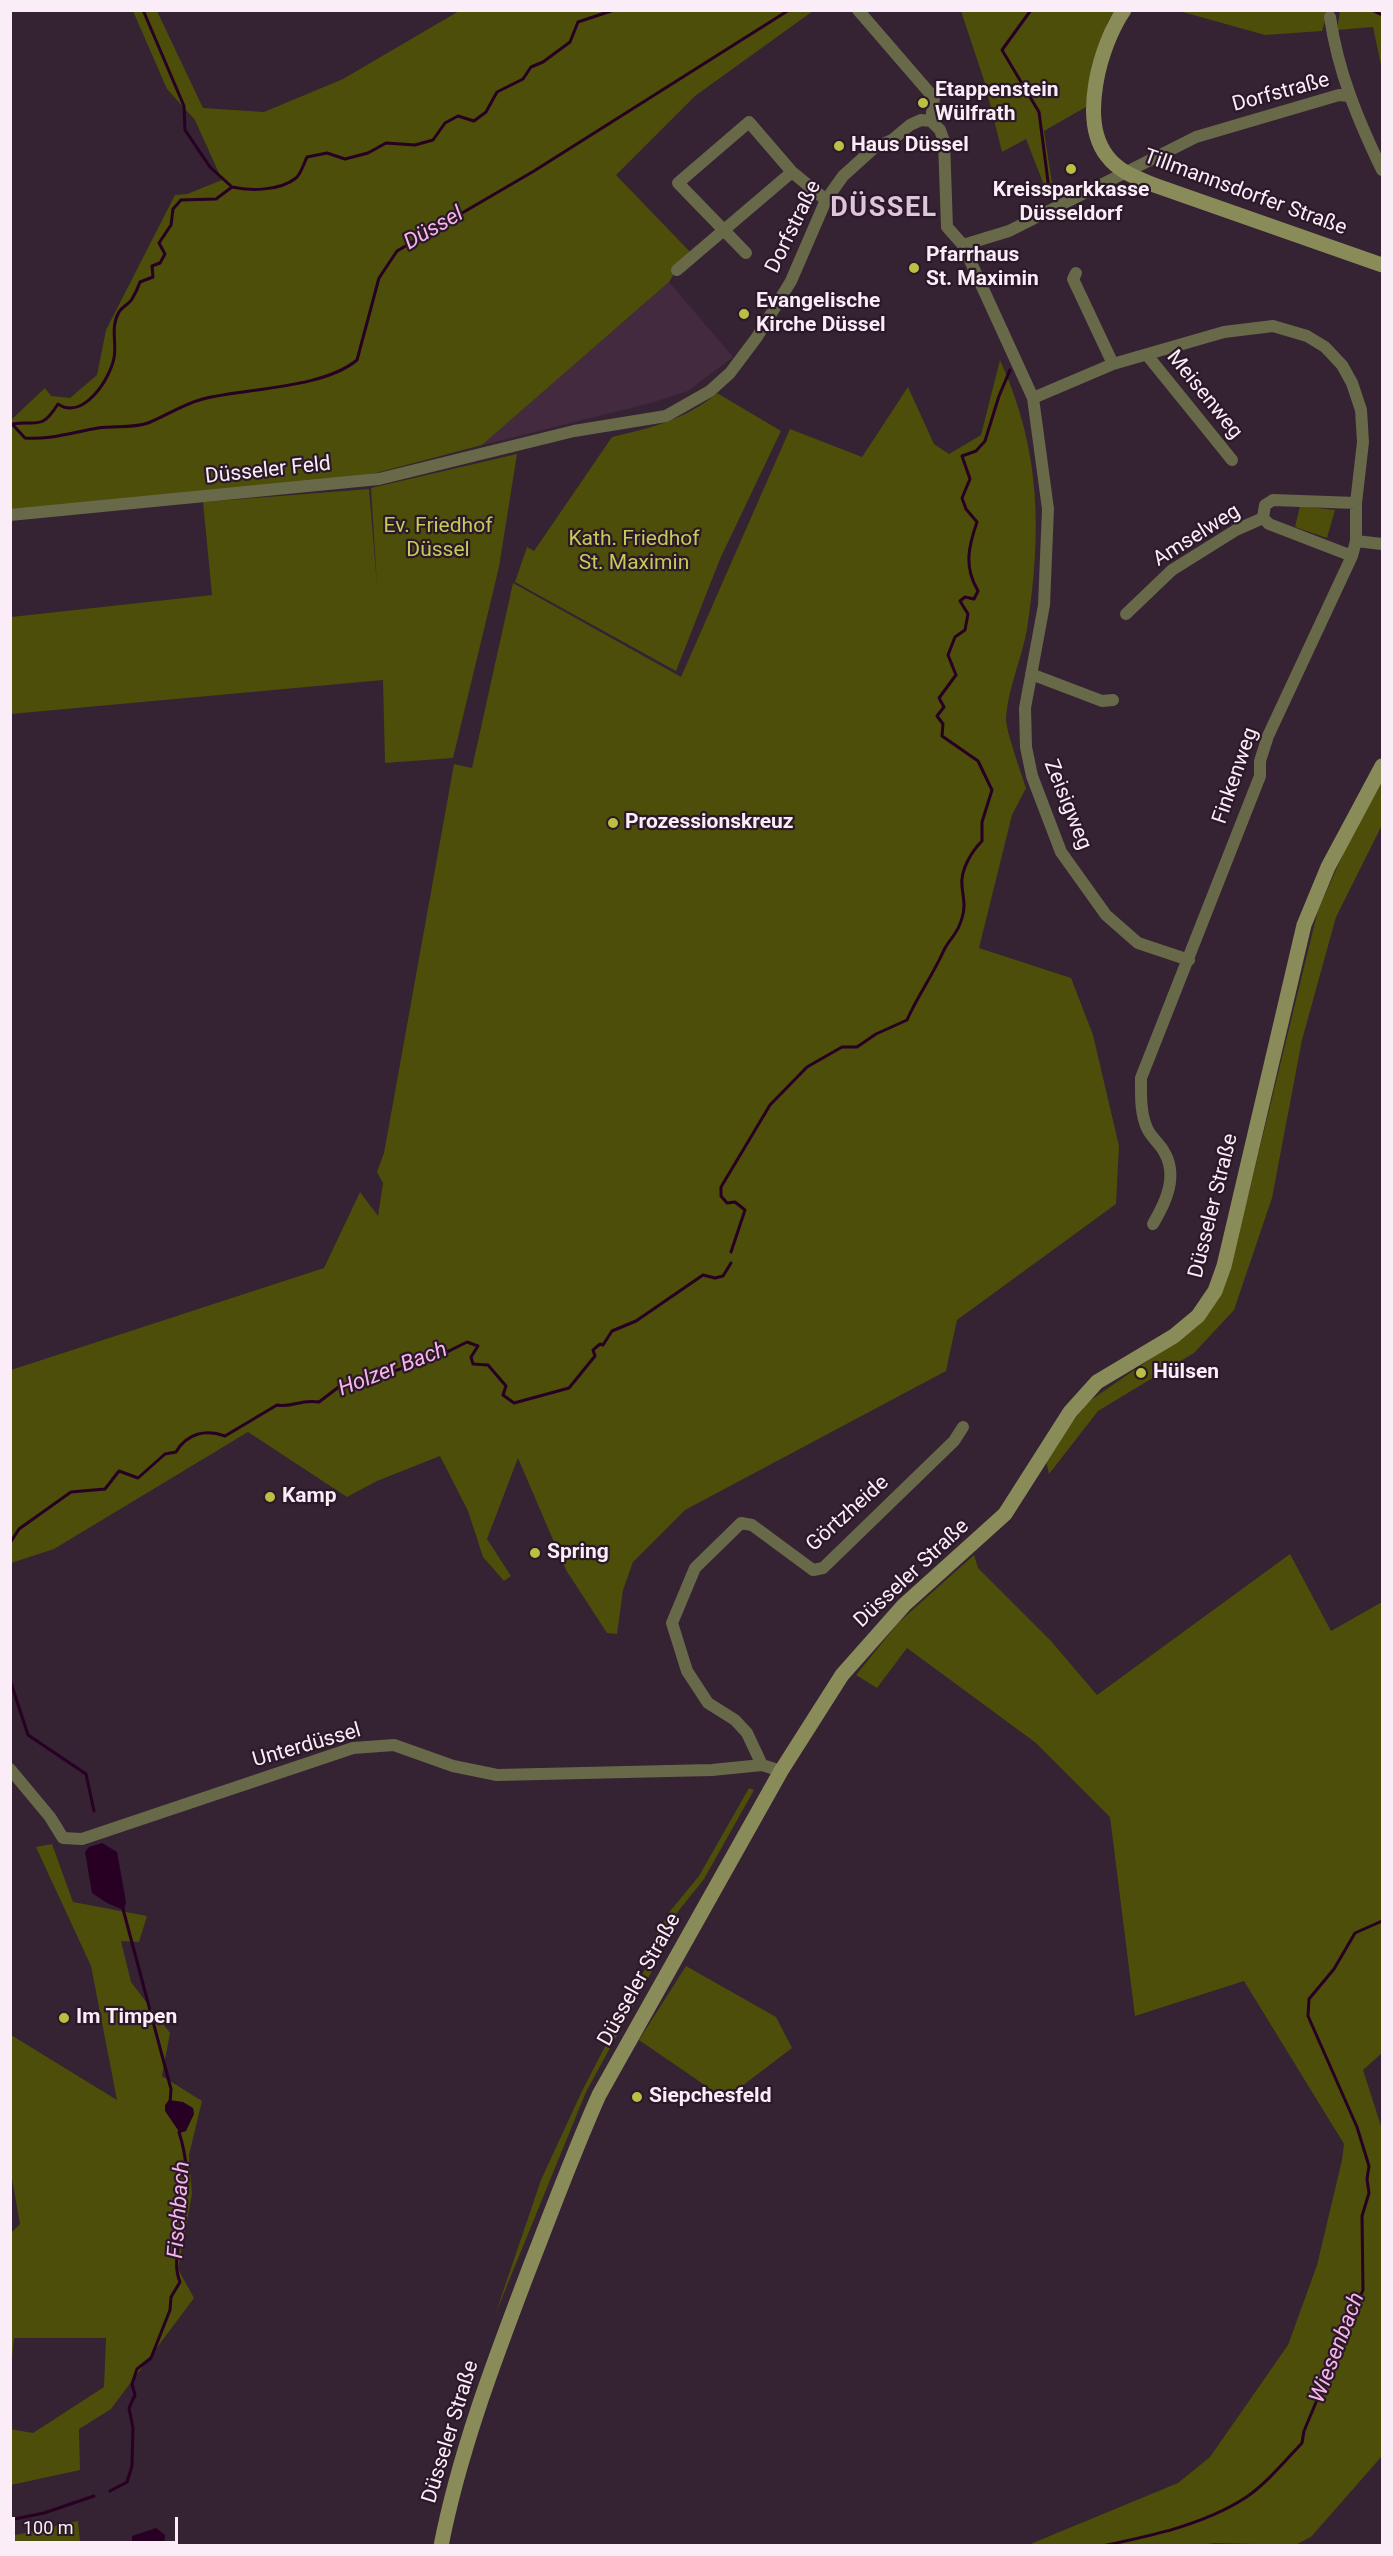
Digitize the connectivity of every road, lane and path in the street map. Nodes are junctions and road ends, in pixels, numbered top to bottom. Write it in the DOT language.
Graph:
graph roads {
  1 [pos="858,10"];
  2 [pos="1124,10"];
  3 [pos="1330,17"];
  4 [pos="1348,96"];
  5 [pos="931,121"];
  6 [pos="1383,170"];
  7 [pos="792,172"];
  8 [pos="1126,173"];
  9 [pos="826,200"];
  10 [pos="724,230"];
  11 [pos="963,245"];
  12 [pos="746,253"];
  13 [pos="1383,265"];
  14 [pos="677,270"];
  15 [pos="1076,273"];
  16 [pos="1147,354"];
  17 [pos="1113,364"];
  18 [pos="1033,398"];
  19 [pos="525,443"];
  20 [pos="1232,460"];
  21 [pos="1356,502"];
  22 [pos="10,515"];
  23 [pos="1263,518"];
  24 [pos="1356,541"];
  25 [pos="1383,544"];
  26 [pos="1352,556"];
  27 [pos="1126,614"];
  28 [pos="1031,674"];
  29 [pos="1113,700"];
  30 [pos="1383,766"];
  31 [pos="1189,960"];
  32 [pos="1153,1224"];
  33 [pos="963,1427"];
  34 [pos="762,1765"];
  35 [pos="10,1769"];
  36 [pos="781,1772"];
  37 [pos="441,2546"];
  1 -- 5 [label="street"];
  2 -- 8 [label="main road, Tillmannsdorfer Straße"];
  3 -- 4 [label="street"];
  4 -- 6 [label="street"];
  4 -- 8 [label="street, Dorfstraße"];
  5 -- 9 [label="street, Dorfstraße"];
  5 -- 11 [label="street"];
  7 -- 9 [label="street"];
  7 -- 10 [label="street"];
  7 -- 10 [label="street"];
  8 -- 11 [label="street, Dorfstraße"];
  8 -- 13 [label="main road, Tillmannsdorfer Straße"];
  9 -- 19 [label="street, Dorfstraße"];
  10 -- 12 [label="street"];
  10 -- 14 [label="street"];
  11 -- 18 [label="street"];
  15 -- 17 [label="street"];
  16 -- 17 [label="street, Finkenweg"];
  16 -- 20 [label="street, Meisenweg"];
  16 -- 21 [label="street, Finkenweg"];
  17 -- 18 [label="street, Finkenweg"];
  18 -- 28 [label="street, Zeisigweg"];
  19 -- 22 [label="street, Düsseler Feld"];
  21 -- 23 [label="street"];
  21 -- 24 [label="street, Finkenweg"];
  23 -- 26 [label="street"];
  23 -- 27 [label="street, Amselweg"];
  24 -- 25 [label="street"];
  24 -- 26 [label="street, Finkenweg"];
  26 -- 31 [label="street, Finkenweg"];
  28 -- 29 [label="street"];
  28 -- 31 [label="street, Zeisigweg"];
  30 -- 36 [label="main road, Düsseler Straße"];
  31 -- 32 [label="street, Finkenweg"];
  33 -- 34 [label="street, Görtzheide"];
  34 -- 35 [label="street, Unterdüssel"];
  34 -- 36 [label="street"];
  36 -- 37 [label="main road, Düsseler Straße"];
}
